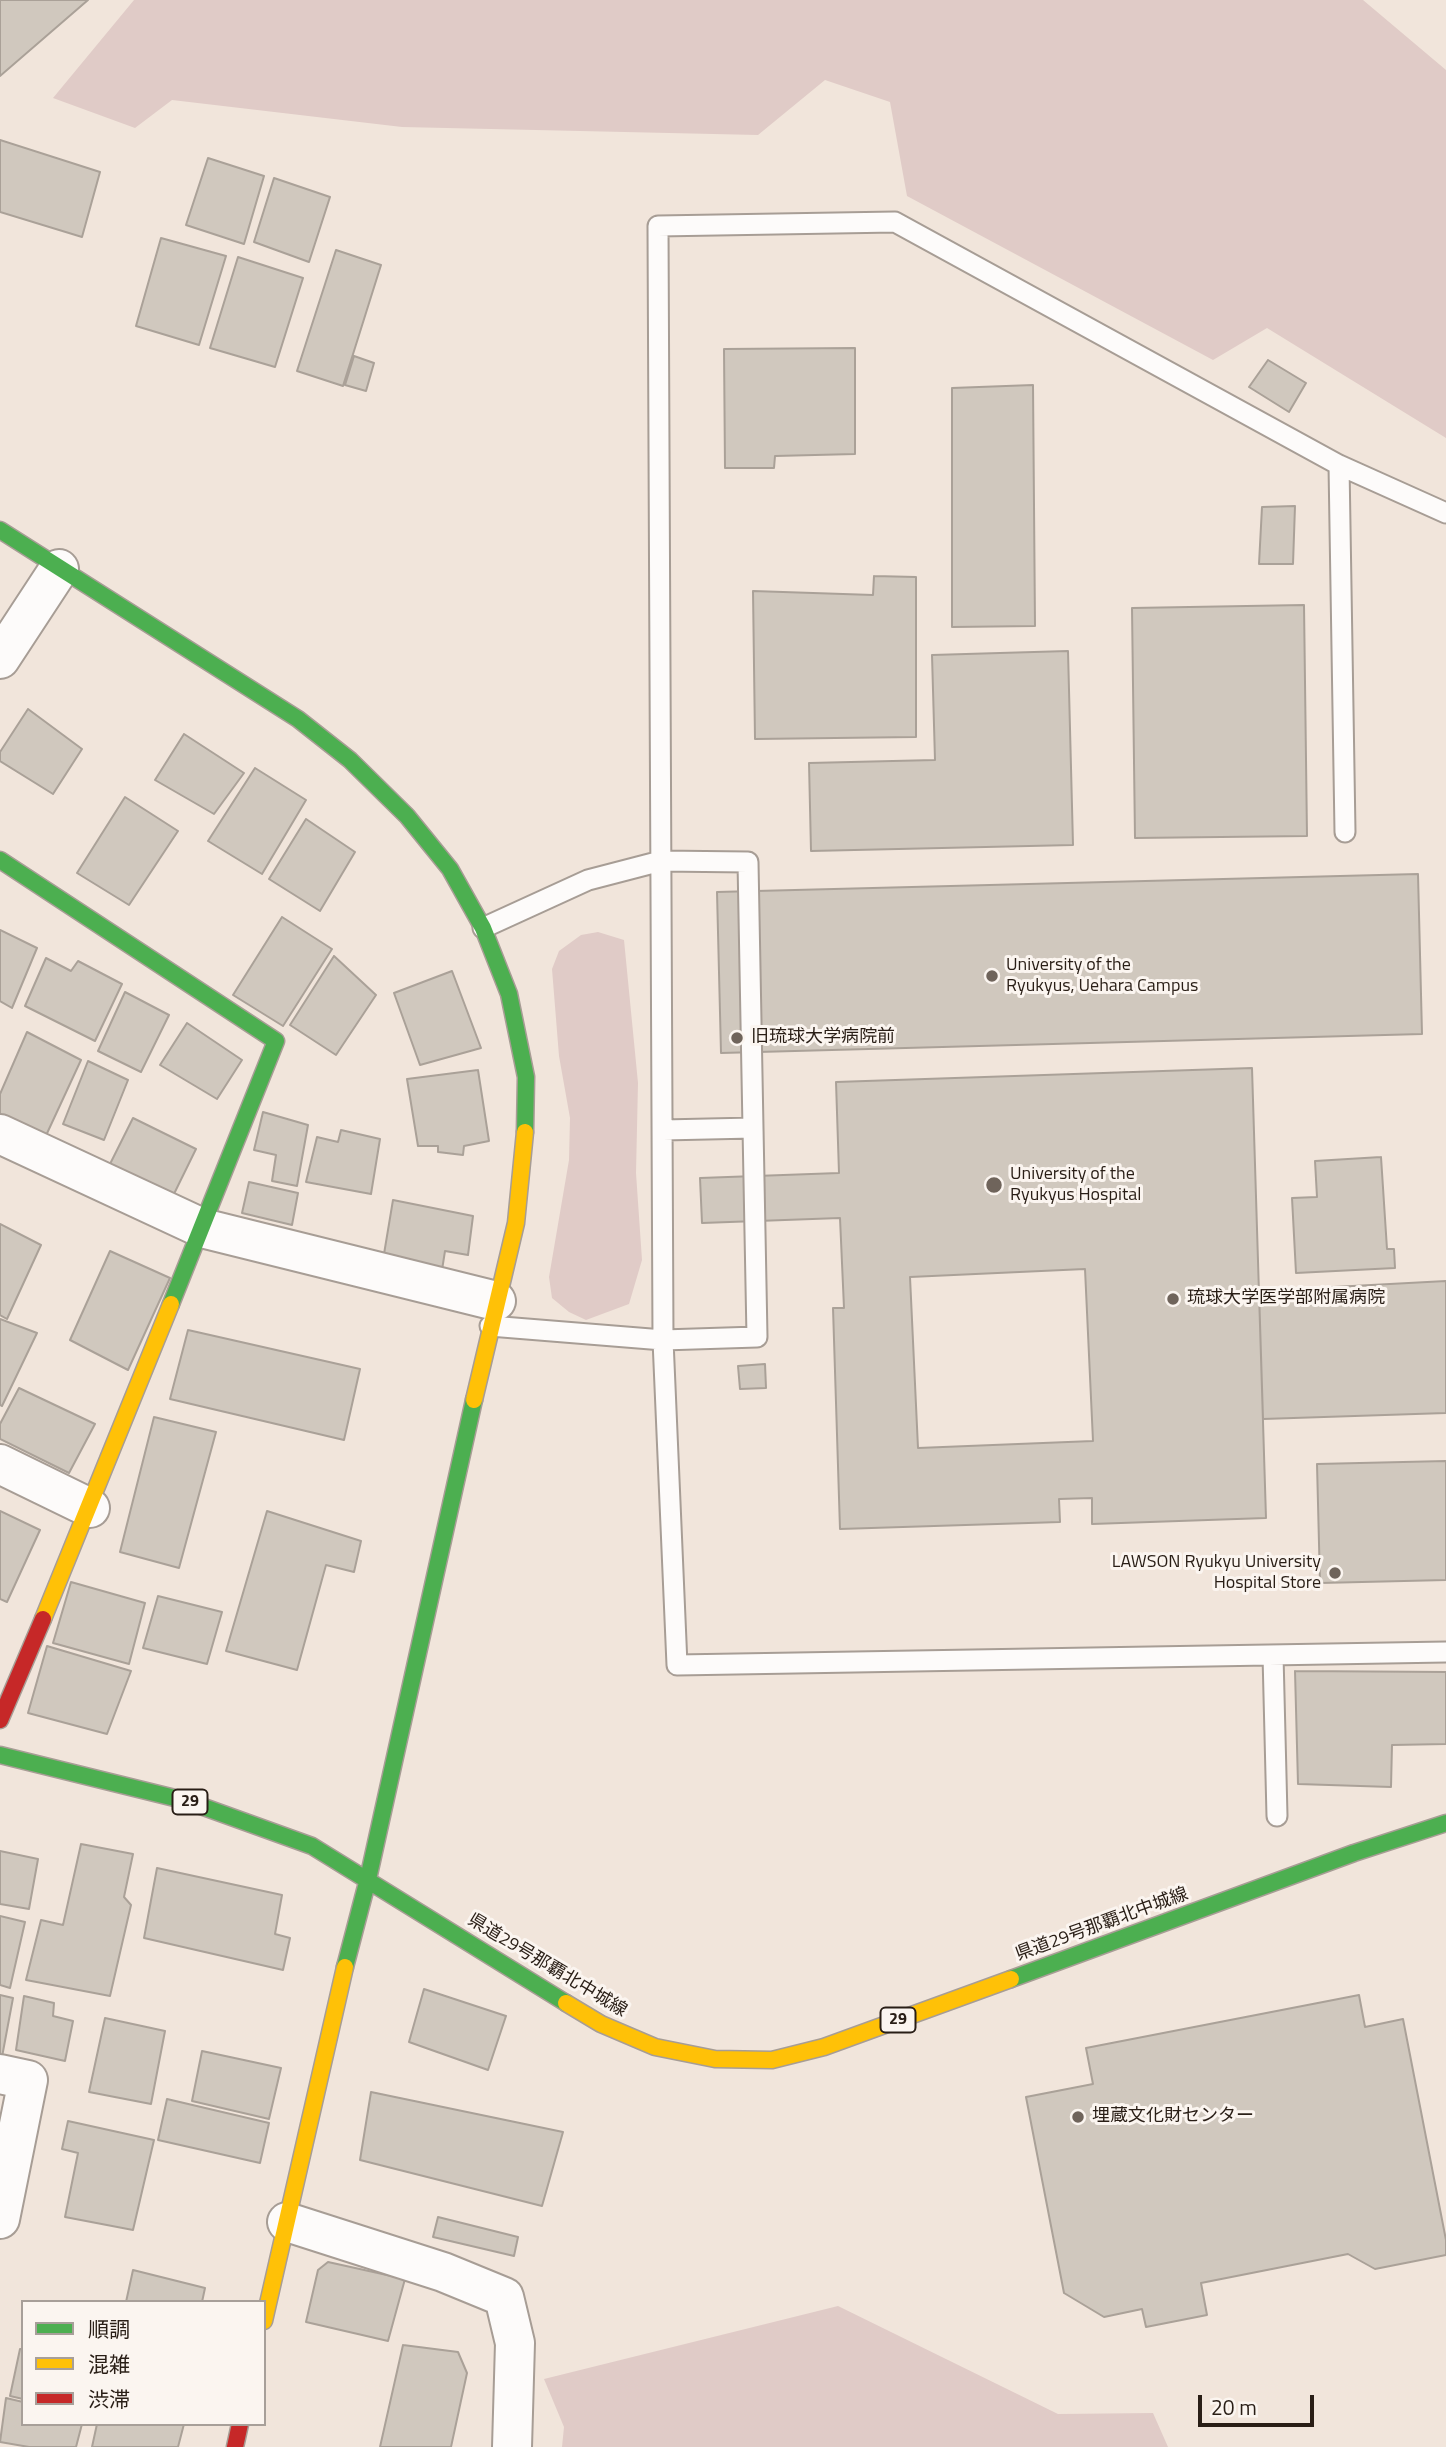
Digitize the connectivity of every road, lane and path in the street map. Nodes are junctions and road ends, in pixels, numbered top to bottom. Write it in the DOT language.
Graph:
graph roads {
  1 [pos="1339,465"];
  2 [pos="1446,513"];
  3 [pos="0,530"];
  4 [pos="59,569"];
  5 [pos="0,659"];
  6 [pos="1345,832"];
  7 [pos="0,860"];
  8 [pos="661,861"];
  9 [pos="483,928"];
  10 [pos="753,1128"];
  11 [pos="663,1130"];
  12 [pos="0,1134"];
  13 [pos="202,1228"];
  14 [pos="493,1314"];
  15 [pos="663,1340"];
  16 [pos="0,1464"];
  17 [pos="90,1508"];
  18 [pos="1446,1652"];
  19 [pos="1273,1655"];
  20 [pos="0,1720"];
  21 [pos="0,1755"];
  22 [pos="1277,1815"];
  23 [pos="1446,1823"];
  24 [pos="368,1879"];
  25 [pos="0,2074"];
  26 [pos="0,2219"];
  27 [pos="287,2222"];
  28 [pos="266,2312"];
  29 [pos="240,2426"];
  30 [pos="235,2447"];
  31 [pos="513,2447"];
  1 -- 2 [label="lane"];
  1 -- 6 [label="lane"];
  1 -- 8 [label="lane"];
  3 -- 4 [label="street"];
  4 -- 5 [label="street"];
  4 -- 9 [label="street"];
  7 -- 13 [label="street"];
  8 -- 9 [label="lane"];
  8 -- 10 [label="lane"];
  8 -- 11 [label="lane"];
  9 -- 14 [label="street"];
  10 -- 11 [label="lane"];
  10 -- 15 [label="lane"];
  11 -- 15 [label="lane"];
  12 -- 13 [label="street"];
  13 -- 14 [label="street"];
  13 -- 17 [label="street"];
  14 -- 15 [label="lane"];
  14 -- 24 [label="street"];
  15 -- 19 [label="lane"];
  16 -- 17 [label="street"];
  17 -- 20 [label="street"];
  18 -- 19 [label="lane"];
  19 -- 22 [label="lane"];
  21 -- 24 [label="street, 県道29号那覇北中城線 / 29"];
  23 -- 24 [label="street, 県道29号那覇北中城線 / 29"];
  24 -- 27 [label="street"];
  25 -- 26 [label="street"];
  27 -- 28 [label="street"];
  27 -- 31 [label="street"];
  29 -- 30 [label="street"];
}
